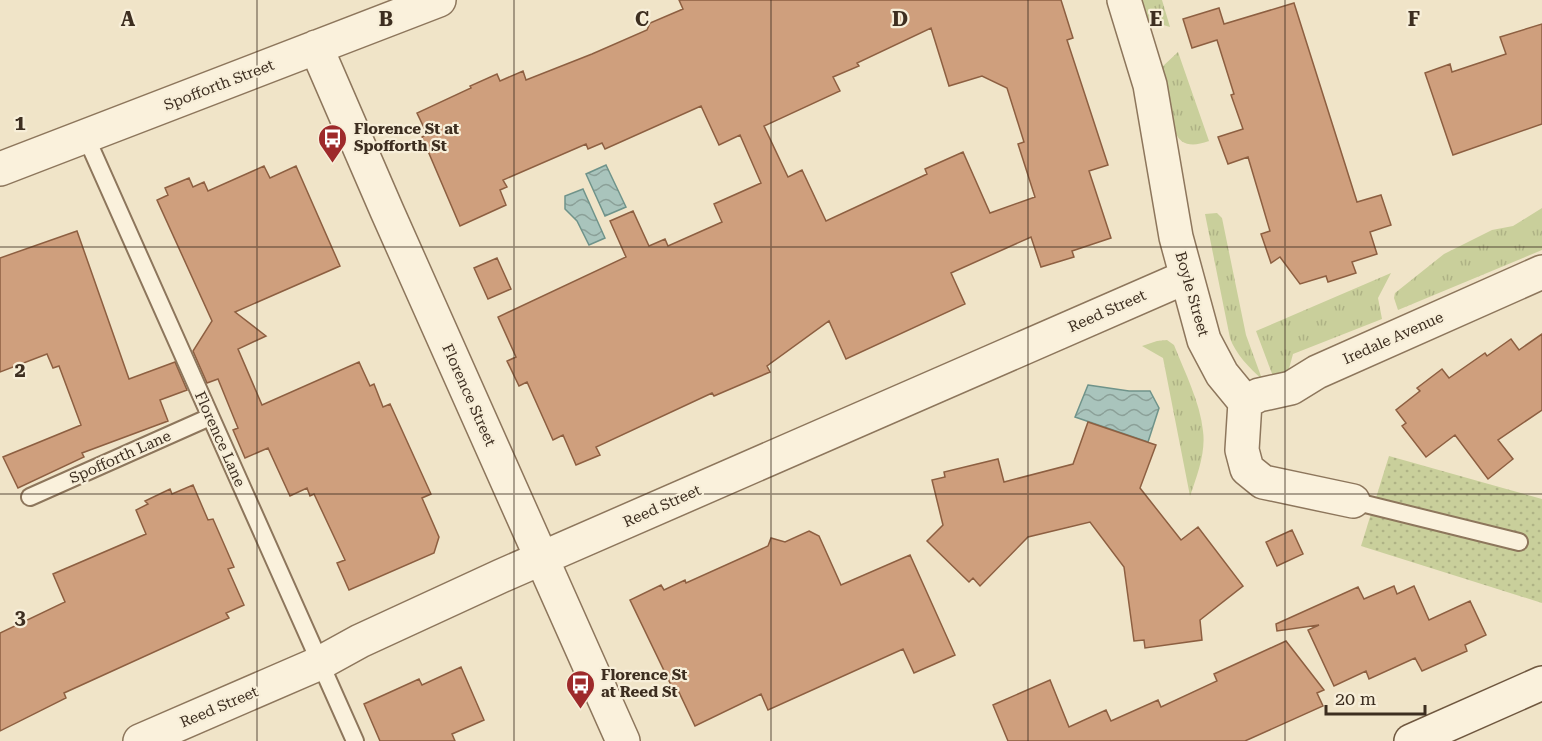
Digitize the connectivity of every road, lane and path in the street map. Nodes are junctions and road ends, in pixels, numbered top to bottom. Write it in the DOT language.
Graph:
graph roads {
  1 [pos="438,0"];
  2 [pos="1124,0"];
  3 [pos="316,47"];
  4 [pos="86,137"];
  5 [pos="0,169"];
  6 [pos="1542,272"];
  7 [pos="1186,277"];
  8 [pos="1245,402"];
  9 [pos="210,417"];
  10 [pos="30,497"];
  11 [pos="1353,501"];
  12 [pos="1519,542"];
  13 [pos="541,558"];
  14 [pos="320,663"];
  15 [pos="1542,683"];
  16 [pos="140,741"];
  17 [pos="355,741"];
  18 [pos="623,741"];
  19 [pos="1410,741"];
  1 -- 3 [label="street, Spofforth Street"];
  2 -- 7 [label="street, Boyle Street"];
  3 -- 4 [label="street, Spofforth Street"];
  3 -- 13 [label="street, Florence Street"];
  4 -- 5 [label="street, Spofforth Street"];
  4 -- 9 [label="lane, Florence Lane"];
  6 -- 8 [label="street, Iredale Avenue"];
  7 -- 8 [label="street, Boyle Street"];
  7 -- 13 [label="street, Reed Street"];
  8 -- 11 [label="street"];
  9 -- 10 [label="lane, Spofforth Lane"];
  9 -- 14 [label="lane, Florence Lane"];
  11 -- 12 [label="lane"];
  13 -- 14 [label="street, Reed Street"];
  13 -- 18 [label="street, Florence Street"];
  14 -- 16 [label="street, Reed Street"];
  14 -- 17 [label="lane, Florence Lane"];
  15 -- 19 [label="street"];
}
